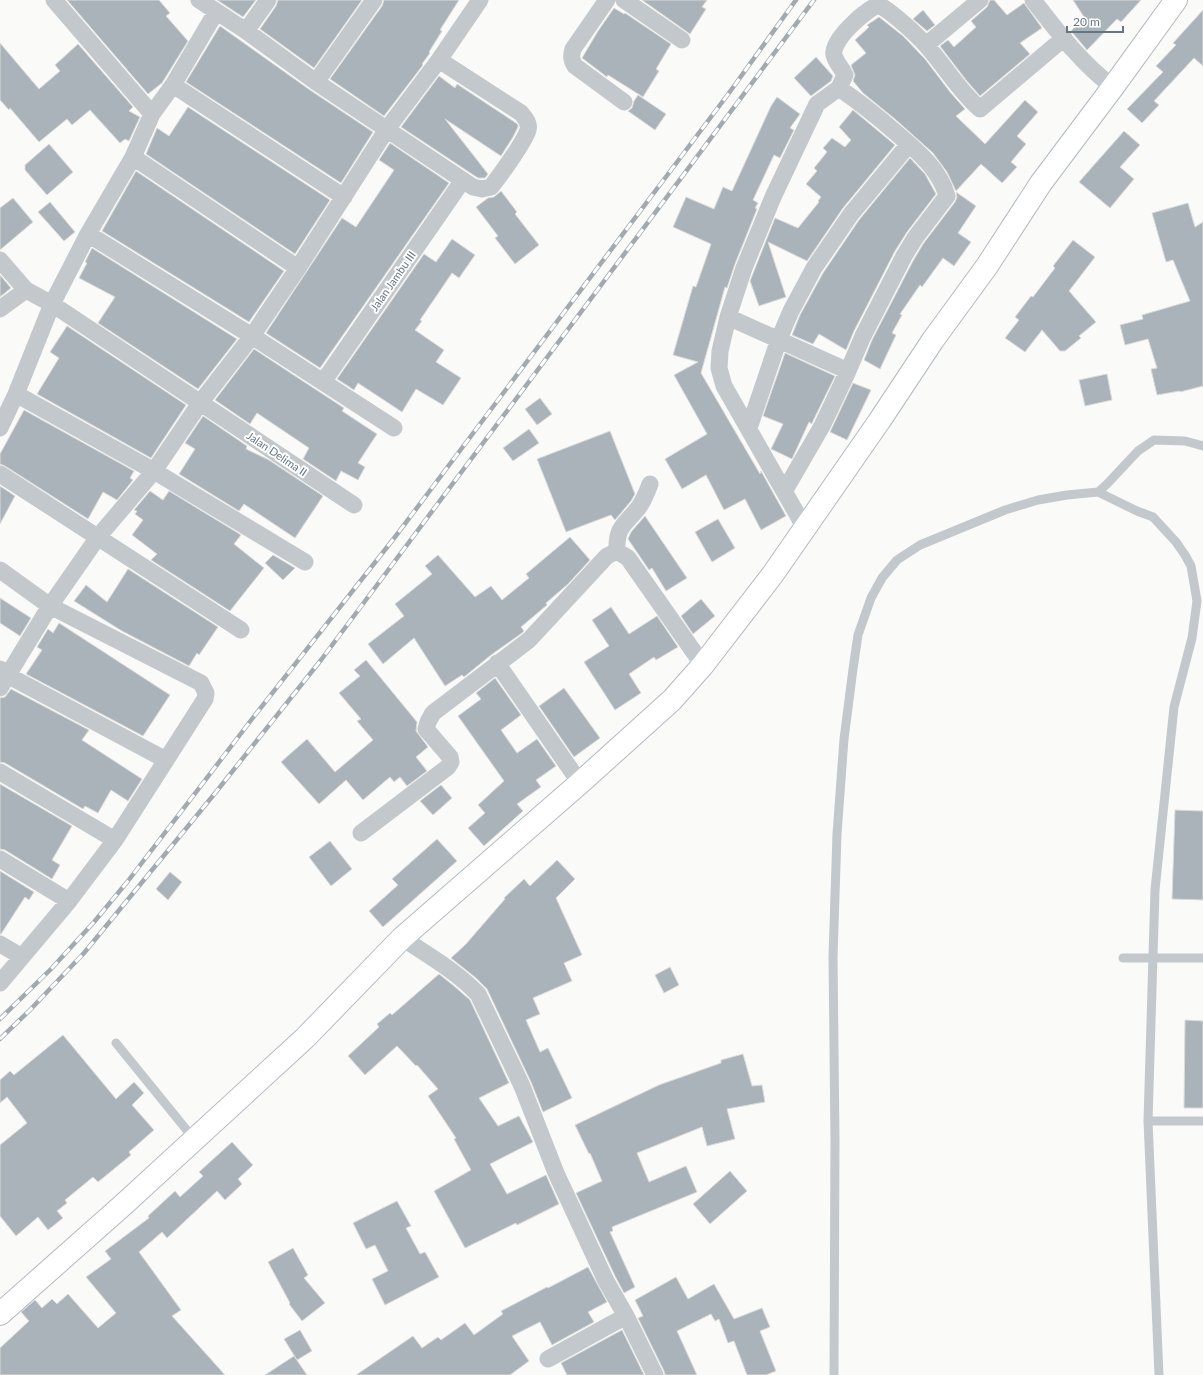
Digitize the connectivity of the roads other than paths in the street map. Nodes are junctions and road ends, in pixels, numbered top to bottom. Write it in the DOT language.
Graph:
graph roads {
  1 [pos="54,0"];
  2 [pos="199,0"];
  3 [pos="268,0"];
  4 [pos="374,0"];
  5 [pos="480,0"];
  6 [pos="607,0"];
  7 [pos="624,0"];
  8 [pos="980,0"];
  9 [pos="1034,0"];
  10 [pos="1176,0"];
  11 [pos="216,12"];
  12 [pos="246,31"];
  13 [pos="1064,38"];
  14 [pos="682,40"];
  15 [pos="926,45"];
  16 [pos="438,60"];
  17 [pos="316,82"];
  18 [pos="173,85"];
  19 [pos="1114,87"];
  20 [pos="839,88"];
  21 [pos="624,102"];
  22 [pos="152,114"];
  23 [pos="387,129"];
  24 [pos="909,144"];
  25 [pos="133,157"];
  26 [pos="463,180"];
  27 [pos="344,197"];
  28 [pos="88,234"];
  29 [pos="0,260"];
  30 [pos="298,268"];
  31 [pos="26,290"];
  32 [pos="52,304"];
  33 [pos="0,309"];
  34 [pos="728,317"];
  35 [pos="252,336"];
  36 [pos="779,339"];
  37 [pos="848,371"];
  38 [pos="323,382"];
  39 [pos="16,394"];
  40 [pos="200,403"];
  41 [pos="0,428"];
  42 [pos="394,428"];
  43 [pos="749,428"];
  44 [pos="1203,446"];
  45 [pos="154,471"];
  46 [pos="0,474"];
  47 [pos="650,484"];
  48 [pos="785,490"];
  49 [pos="1098,492"];
  50 [pos="354,505"];
  51 [pos="805,528"];
  52 [pos="98,537"];
  53 [pos="617,551"];
  54 [pos="305,562"];
  55 [pos="0,570"];
  56 [pos="1200,600"];
  57 [pos="50,606"];
  58 [pos="241,630"];
  59 [pos="497,663"];
  60 [pos="703,665"];
  61 [pos="3,678"];
  62 [pos="166,760"];
  63 [pos="0,772"];
  64 [pos="580,783"];
  65 [pos="361,833"];
  66 [pos="114,840"];
  67 [pos="0,859"];
  68 [pos="69,901"];
  69 [pos="402,938"];
  70 [pos="0,944"];
  71 [pos="22,957"];
  72 [pos="1123,958"];
  73 [pos="1153,958"];
  74 [pos="1203,958"];
  75 [pos="0,983"];
  76 [pos="116,1043"];
  77 [pos="1148,1121"];
  78 [pos="1203,1121"];
  79 [pos="194,1139"];
  80 [pos="0,1314"];
  81 [pos="626,1316"];
  82 [pos="548,1359"];
  83 [pos="655,1375"];
  84 [pos="834,1375"];
  85 [pos="1159,1375"];
  1 -- 22 [label="street"];
  2 -- 11 [label="street"];
  3 -- 12 [label="street"];
  4 -- 17 [label="street"];
  5 -- 16 [label="street"];
  6 -- 21 [label="street"];
  7 -- 14 [label="street"];
  8 -- 15 [label="street"];
  9 -- 13 [label="street"];
  10 -- 19 [label="street"];
  11 -- 12 [label="street"];
  11 -- 18 [label="street"];
  12 -- 17 [label="street"];
  13 -- 15 [label="street"];
  13 -- 19 [label="street"];
  15 -- 20 [label="street"];
  16 -- 23 [label="street"];
  16 -- 26 [label="street"];
  17 -- 23 [label="street"];
  18 -- 22 [label="street"];
  18 -- 27 [label="street"];
  19 -- 51 [label="street"];
  20 -- 24 [label="street"];
  20 -- 34 [label="street"];
  22 -- 25 [label="street"];
  23 -- 26 [label="street"];
  23 -- 27 [label="street"];
  24 -- 36 [label="street"];
  24 -- 37 [label="street"];
  25 -- 28 [label="street"];
  25 -- 30 [label="street"];
  26 -- 38 [label="street, Jalan Jambu III"];
  27 -- 30 [label="street"];
  28 -- 32 [label="street"];
  28 -- 35 [label="street"];
  29 -- 31 [label="street"];
  30 -- 35 [label="street"];
  31 -- 32 [label="street, Jalan Delima II"];
  31 -- 33 [label="street"];
  32 -- 39 [label="street"];
  32 -- 40 [label="street, Jalan Delima II"];
  34 -- 36 [label="street"];
  34 -- 43 [label="street"];
  35 -- 38 [label="street"];
  35 -- 40 [label="street"];
  36 -- 37 [label="street"];
  36 -- 43 [label="street"];
  37 -- 48 [label="street"];
  38 -- 42 [label="street"];
  39 -- 41 [label="street"];
  39 -- 45 [label="street"];
  40 -- 45 [label="street"];
  40 -- 50 [label="street, Jalan Delima II"];
  43 -- 48 [label="street"];
  44 -- 49 [label="lane"];
  45 -- 52 [label="street"];
  45 -- 54 [label="street"];
  46 -- 52 [label="street"];
  47 -- 53 [label="street"];
  48 -- 51 [label="street"];
  49 -- 56 [label="lane"];
  49 -- 84 [label="lane"];
  51 -- 60 [label="street"];
  52 -- 57 [label="street"];
  52 -- 58 [label="street"];
  53 -- 59 [label="street"];
  53 -- 60 [label="street"];
  55 -- 57 [label="street"];
  56 -- 73 [label="lane"];
  57 -- 61 [label="street"];
  57 -- 62 [label="street"];
  59 -- 64 [label="street"];
  59 -- 65 [label="street"];
  60 -- 64 [label="street"];
  61 -- 62 [label="street"];
  62 -- 66 [label="street"];
  63 -- 66 [label="street"];
  64 -- 69 [label="street"];
  66 -- 68 [label="street"];
  67 -- 68 [label="street"];
  68 -- 71 [label="street"];
  69 -- 79 [label="street"];
  69 -- 81 [label="street"];
  70 -- 71 [label="street"];
  71 -- 75 [label="street"];
  72 -- 73 [label="lane"];
  73 -- 74 [label="lane"];
  73 -- 77 [label="lane"];
  76 -- 79 [label="lane"];
  77 -- 78 [label="lane"];
  77 -- 85 [label="lane"];
  79 -- 80 [label="street"];
  81 -- 82 [label="street"];
  81 -- 83 [label="street"];
}
